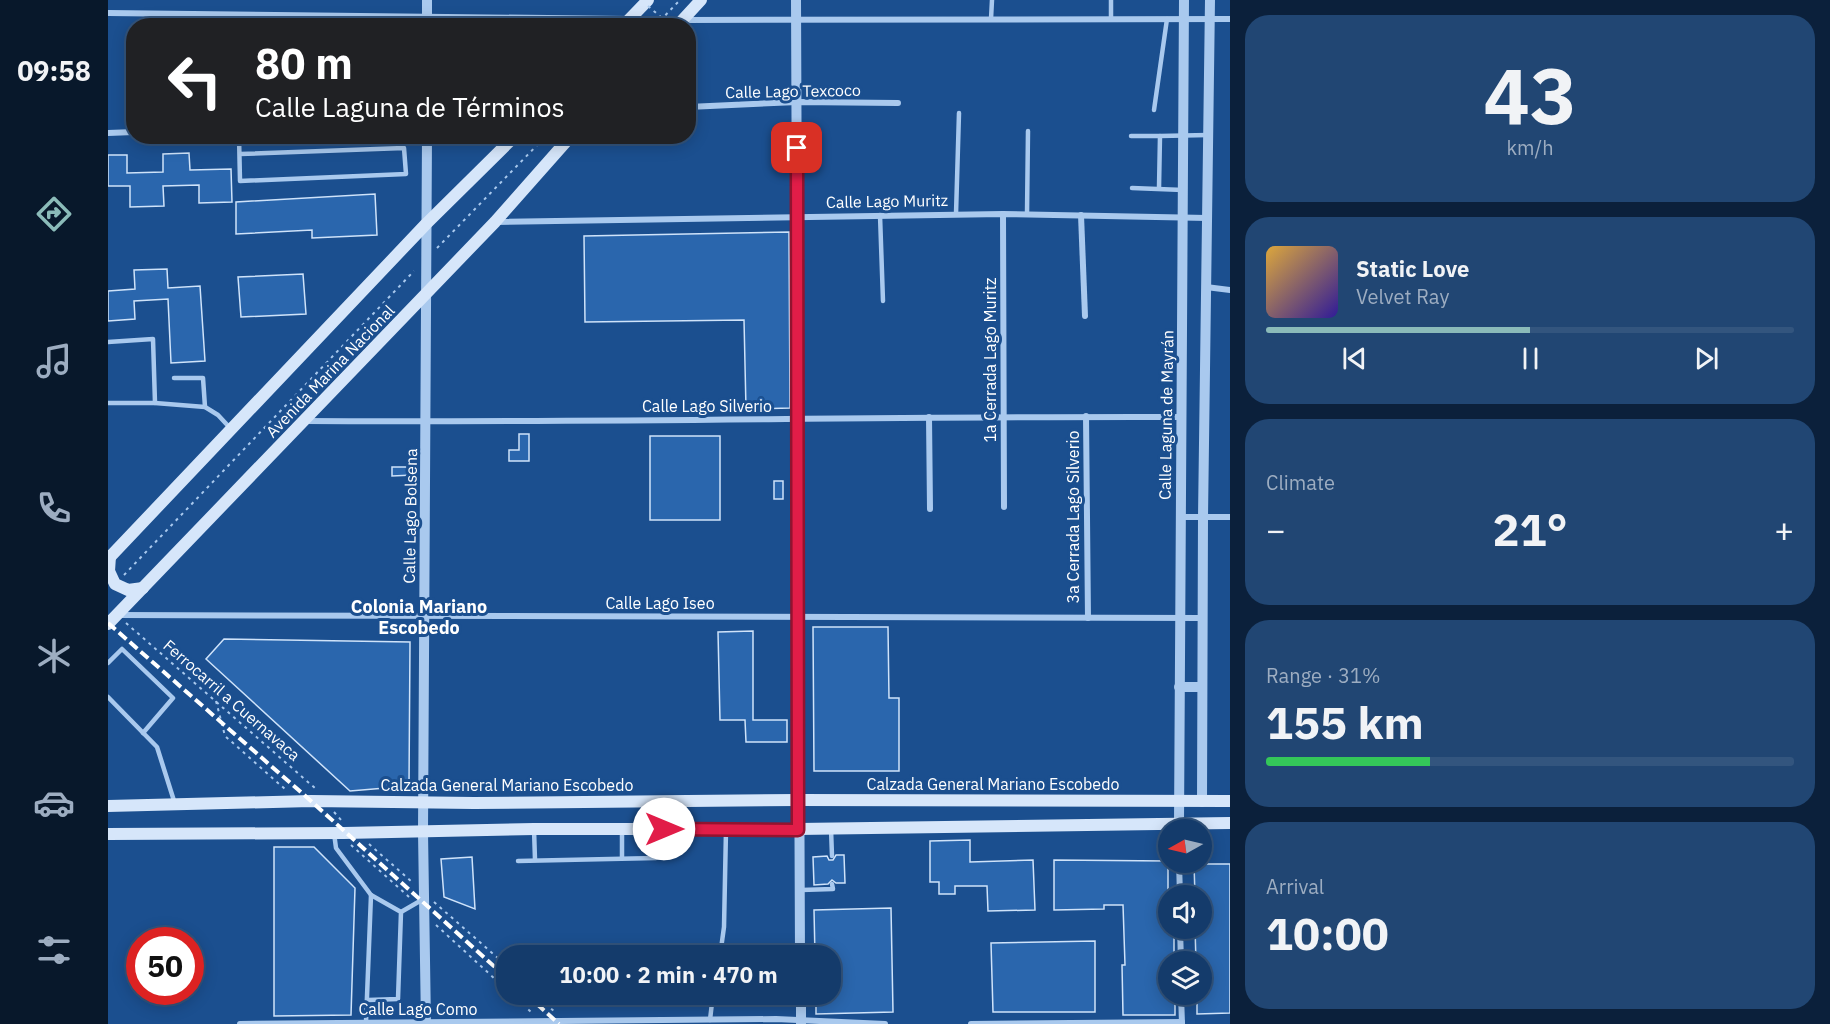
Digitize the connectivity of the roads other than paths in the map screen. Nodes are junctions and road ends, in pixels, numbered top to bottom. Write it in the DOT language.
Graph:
graph roads {
  1 [pos="427,0"];
  2 [pos="701,0"];
  3 [pos="796,0"];
  4 [pos="992,0"];
  5 [pos="1111,0"];
  6 [pos="1184,0"];
  7 [pos="1210,0"];
  8 [pos="648,3"];
  9 [pos="108,13"];
  10 [pos="307,18"];
  11 [pos="427,18"];
  12 [pos="631,18"];
  13 [pos="685,18"];
  14 [pos="1111,19"];
  15 [pos="1167,19"];
  16 [pos="1184,19"];
  17 [pos="1210,19"];
  18 [pos="1230,19"];
  19 [pos="796,20"];
  20 [pos="991,20"];
  21 [pos="696,23"];
  22 [pos="797,102"];
  23 [pos="898,103"];
  24 [pos="696,107"];
  25 [pos="1154,111"];
  26 [pos="959,113"];
  27 [pos="1029,131"];
  28 [pos="126,132"];
  29 [pos="108,133"];
  30 [pos="1208,135"];
  31 [pos="1131,136"];
  32 [pos="1160,136"];
  33 [pos="1184,136"];
  34 [pos="239,144"];
  35 [pos="427,144"];
  36 [pos="507,144"];
  37 [pos="565,144"];
  38 [pos="240,154"];
  39 [pos="1132,188"];
  40 [pos="1159,188"];
  41 [pos="1183,190"];
  42 [pos="956,214"];
  43 [pos="1004,214"];
  44 [pos="1027,214"];
  45 [pos="880,215"];
  46 [pos="1081,215"];
  47 [pos="797,216"];
  48 [pos="1183,218"];
  49 [pos="1207,218"];
  50 [pos="495,222"];
  51 [pos="426,224"];
  52 [pos="1206,287"];
  53 [pos="1230,290"];
  54 [pos="426,294"];
  55 [pos="883,301"];
  56 [pos="1085,316"];
  57 [pos="108,342"];
  58 [pos="174,378"];
  59 [pos="108,403"];
  60 [pos="155,403"];
  61 [pos="205,407"];
  62 [pos="1004,416"];
  63 [pos="1086,416"];
  64 [pos="929,417"];
  65 [pos="1181,417"];
  66 [pos="799,419"];
  67 [pos="305,421"];
  68 [pos="426,422"];
  69 [pos="231,429"];
  70 [pos="1004,507"];
  71 [pos="930,509"];
  72 [pos="1180,517"];
  73 [pos="1203,517"];
  74 [pos="1230,517"];
  75 [pos="109,556"];
  76 [pos="112,583"];
  77 [pos="142,588"];
  78 [pos="116,616"];
  79 [pos="424,616"];
  80 [pos="799,617"];
  81 [pos="1088,618"];
  82 [pos="1179,618"];
  83 [pos="1202,618"];
  84 [pos="108,663"];
  85 [pos="1179,687"];
  86 [pos="1202,687"];
  87 [pos="108,697"];
  88 [pos="143,733"];
  89 [pos="798,800"];
  90 [pos="1230,801"];
  91 [pos="424,802"];
  92 [pos="1179,802"];
  93 [pos="1202,802"];
  94 [pos="175,804"];
  95 [pos="108,806"];
  96 [pos="1179,819"];
  97 [pos="1230,824"];
  98 [pos="1212,825"];
  99 [pos="1158,826"];
  100 [pos="534,829"];
  101 [pos="622,829"];
  102 [pos="726,829"];
  103 [pos="831,829"];
  104 [pos="798,830"];
  105 [pos="423,832"];
  106 [pos="334,833"];
  107 [pos="108,834"];
  108 [pos="832,856"];
  109 [pos="622,858"];
  110 [pos="656,858"];
  111 [pos="535,860"];
  112 [pos="518,861"];
  113 [pos="832,884"];
  114 [pos="798,890"];
  115 [pos="424,892"];
  116 [pos="371,895"];
  117 [pos="401,912"];
  118 [pos="722,945"];
  119 [pos="800,945"];
  120 [pos="368,1000"];
  121 [pos="712,1005"];
  122 [pos="801,1005"];
  123 [pos="1181,1005"];
  124 [pos="710,1020"];
  125 [pos="366,1022"];
  126 [pos="801,1022"];
  127 [pos="553,1023"];
  128 [pos="1182,1023"];
  129 [pos="240,1024"];
  130 [pos="426,1024"];
  131 [pos="885,1024"];
  132 [pos="971,1024"];
  1 -- 11 [label="street"];
  2 -- 13 [label="main road"];
  3 -- 19 [label="street"];
  4 -- 20 [label="lane"];
  5 -- 14 [label="lane"];
  6 -- 16 [label="street, Calle Laguna de Mayrán"];
  7 -- 17 [label="street"];
  8 -- 12 [label="main road"];
  9 -- 10 [label="street"];
  14 -- 15 [label="street"];
  14 -- 20 [label="street"];
  15 -- 16 [label="street"];
  15 -- 25 [label="lane"];
  16 -- 17 [label="street"];
  16 -- 33 [label="street, Calle Laguna de Mayrán"];
  17 -- 18 [label="street"];
  17 -- 30 [label="street"];
  19 -- 20 [label="street"];
  19 -- 21 [label="street"];
  19 -- 22 [label="street"];
  22 -- 23 [label="street, Calle Lago Texcoco"];
  22 -- 24 [label="street, Calle Lago Texcoco"];
  22 -- 47 [label="street"];
  26 -- 42 [label="lane"];
  27 -- 44 [label="lane"];
  28 -- 29 [label="street"];
  30 -- 33 [label="lane"];
  30 -- 49 [label="street"];
  31 -- 32 [label="lane"];
  32 -- 33 [label="lane"];
  32 -- 40 [label="lane"];
  33 -- 41 [label="street, Calle Laguna de Mayrán"];
  34 -- 38 [label="lane"];
  35 -- 51 [label="street, Calle Lago Bolsena"];
  36 -- 51 [label="main road, Avenida Marina Nacional"];
  37 -- 50 [label="main road, Avenida Marina Nacional"];
  38 -- 38 [label="lane"];
  39 -- 40 [label="lane"];
  40 -- 41 [label="lane"];
  41 -- 48 [label="street, Calle Laguna de Mayrán"];
  42 -- 43 [label="street, Calle Lago Muritz"];
  42 -- 45 [label="street, Calle Lago Muritz"];
  43 -- 44 [label="street, Calle Lago Muritz"];
  43 -- 62 [label="street, 1a Cerrada Lago Muritz"];
  44 -- 46 [label="street, Calle Lago Muritz"];
  45 -- 47 [label="street, Calle Lago Muritz"];
  45 -- 55 [label="lane"];
  46 -- 48 [label="street, Calle Lago Muritz"];
  46 -- 56 [label="street"];
  47 -- 50 [label="street, Calle Lago Muritz"];
  47 -- 66 [label="street"];
  48 -- 49 [label="street, Calle Lago Muritz"];
  48 -- 65 [label="street, Calle Laguna de Mayrán"];
  49 -- 52 [label="street"];
  50 -- 54 [label="main road, Avenida Marina Nacional"];
  51 -- 54 [label="street, Calle Lago Bolsena"];
  51 -- 69 [label="main road, Avenida Marina Nacional"];
  52 -- 53 [label="street"];
  52 -- 73 [label="street"];
  54 -- 67 [label="main road, Avenida Marina Nacional"];
  54 -- 68 [label="street, Calle Lago Bolsena"];
  57 -- 60 [label="lane"];
  58 -- 61 [label="lane"];
  59 -- 60 [label="lane"];
  60 -- 61 [label="lane"];
  61 -- 69 [label="lane"];
  62 -- 63 [label="street, Calle Lago Silverio"];
  62 -- 64 [label="street, Calle Lago Silverio"];
  62 -- 70 [label="street, 1a Cerrada Lago Muritz"];
  63 -- 65 [label="street, Calle Lago Silverio"];
  63 -- 81 [label="street, 3a Cerrada Lago Silverio"];
  64 -- 66 [label="street, Calle Lago Silverio"];
  64 -- 71 [label="street"];
  65 -- 72 [label="street, Calle Laguna de Mayrán"];
  66 -- 68 [label="street, Calle Lago Silverio"];
  66 -- 80 [label="street"];
  67 -- 68 [label="street, Calle Lago Silverio"];
  67 -- 77 [label="main road, Avenida Marina Nacional"];
  68 -- 79 [label="street, Calle Lago Bolsena"];
  69 -- 75 [label="main road, Avenida Marina Nacional"];
  72 -- 73 [label="street"];
  72 -- 82 [label="street, Calle Laguna de Mayrán"];
  73 -- 74 [label="street"];
  73 -- 83 [label="street"];
  75 -- 76 [label="main road"];
  76 -- 77 [label="main road"];
  76 -- 78 [label="main road"];
  77 -- 78 [label="main road, Avenida Marina Nacional"];
  78 -- 79 [label="street, Calle Lago Iseo"];
  79 -- 80 [label="street, Calle Lago Iseo"];
  79 -- 91 [label="street, Calle Lago Bolsena"];
  80 -- 81 [label="street, Calle Lago Iseo"];
  80 -- 89 [label="street"];
  81 -- 82 [label="street, Calle Lago Iseo"];
  82 -- 83 [label="street, Calle Lago Iseo"];
  82 -- 85 [label="street, Calle Laguna de Mayrán"];
  83 -- 86 [label="street"];
  84 -- 88 [label="lane"];
  85 -- 86 [label="street"];
  85 -- 92 [label="street, Calle Laguna de Mayrán"];
  86 -- 93 [label="street"];
  87 -- 88 [label="lane"];
  88 -- 94 [label="lane"];
  89 -- 91 [label="main road, Calzada General Mariano Escobedo"];
  89 -- 92 [label="main road, Calzada General Mariano Escobedo"];
  89 -- 104 [label="street"];
  90 -- 93 [label="main road, Calzada General Mariano Escobedo"];
  91 -- 94 [label="main road, Calzada General Mariano Escobedo"];
  91 -- 105 [label="street, Calle Lago Bolsena"];
  92 -- 93 [label="main road, Calzada General Mariano Escobedo"];
  92 -- 96 [label="street, Calle Laguna de Mayrán"];
  94 -- 95 [label="main road, Calzada General Mariano Escobedo"];
  97 -- 98 [label="main road"];
  99 -- 103 [label="main road"];
  100 -- 101 [label="main road"];
  100 -- 105 [label="main road"];
  100 -- 111 [label="lane"];
  101 -- 102 [label="main road"];
  101 -- 109 [label="lane"];
  102 -- 104 [label="main road"];
  102 -- 118 [label="lane"];
  103 -- 104 [label="main road"];
  103 -- 108 [label="lane"];
  104 -- 114 [label="street"];
  105 -- 106 [label="main road"];
  105 -- 115 [label="street, Calle Lago Bolsena"];
  106 -- 107 [label="main road"];
  106 -- 116 [label="lane"];
  109 -- 110 [label="lane"];
  109 -- 111 [label="lane"];
  111 -- 112 [label="lane"];
  113 -- 114 [label="lane"];
  114 -- 119 [label="street"];
  115 -- 117 [label="lane"];
  115 -- 130 [label="street, Calle Lago Bolsena"];
  116 -- 117 [label="lane"];
  116 -- 120 [label="lane"];
  117 -- 120 [label="lane"];
  120 -- 125 [label="lane"];
  121 -- 124 [label="lane"];
  122 -- 126 [label="street"];
  123 -- 128 [label="street"];
  124 -- 126 [label="street, Calle Lago Como"];
  124 -- 127 [label="street, Calle Lago Como"];
  125 -- 129 [label="street, Calle Lago Como"];
  125 -- 130 [label="street, Calle Lago Como"];
  126 -- 131 [label="street, Calle Lago Como"];
  127 -- 130 [label="street, Calle Lago Como"];
  128 -- 132 [label="street"];
}
